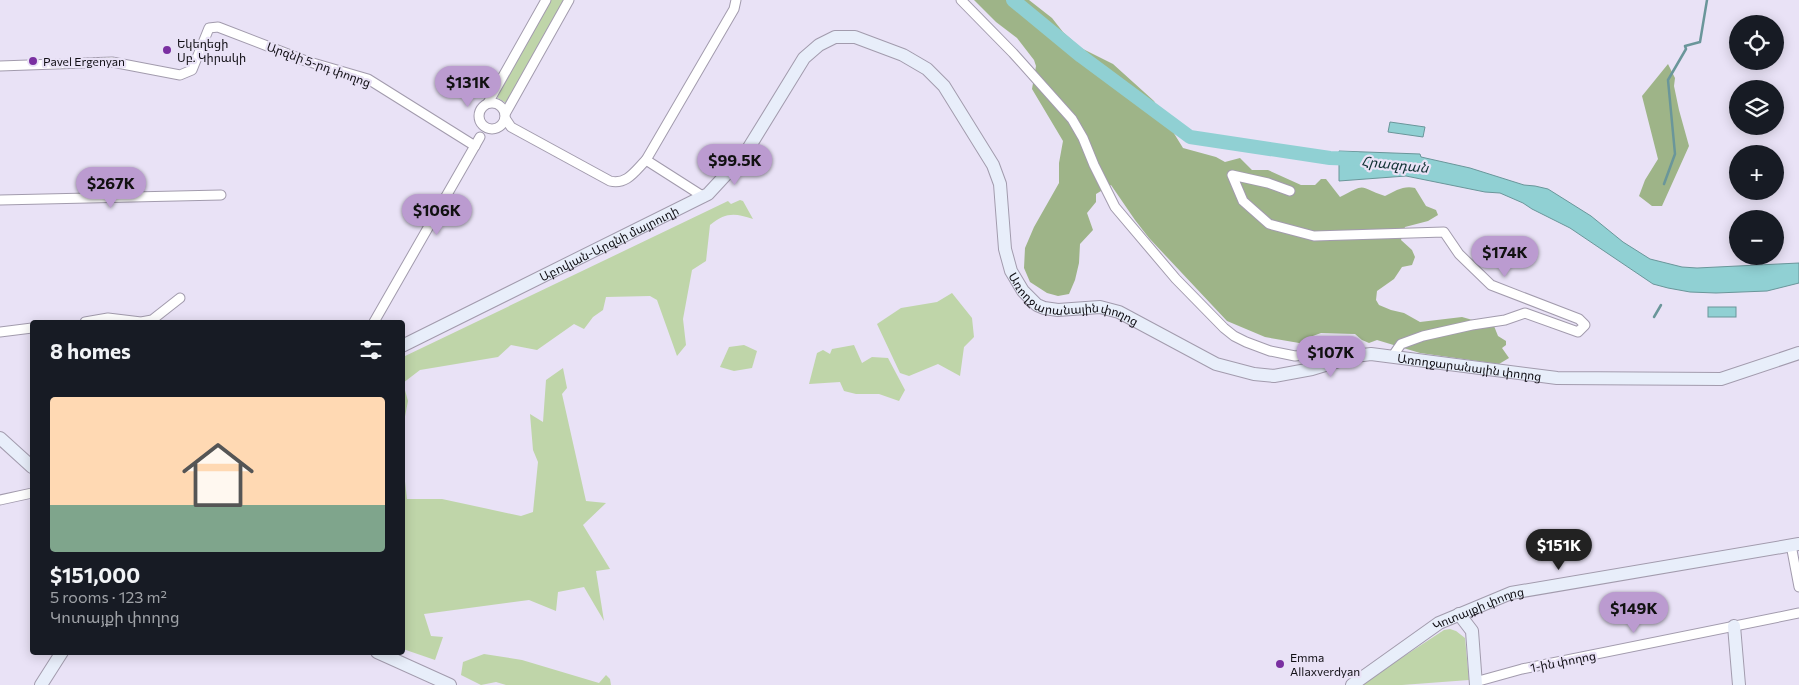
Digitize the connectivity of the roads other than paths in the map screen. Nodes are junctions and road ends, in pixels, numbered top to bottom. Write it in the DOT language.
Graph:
graph roads {
  1 [pos="546,0"];
  2 [pos="569,0"];
  3 [pos="736,0"];
  4 [pos="961,0"];
  5 [pos="0,66"];
  6 [pos="488,103"];
  7 [pos="503,119"];
  8 [pos="480,137"];
  9 [pos="475,146"];
  10 [pos="646,160"];
  11 [pos="993,165"];
  12 [pos="1290,191"];
  13 [pos="221,195"];
  14 [pos="704,197"];
  15 [pos="0,200"];
  16 [pos="180,298"];
  17 [pos="96,320"];
  18 [pos="124,320"];
  19 [pos="152,320"];
  20 [pos="375,320"];
  21 [pos="30,328"];
  22 [pos="0,332"];
  23 [pos="405,345"];
  24 [pos="1799,353"];
  25 [pos="1355,356"];
  26 [pos="1392,356"];
  27 [pos="0,438"];
  28 [pos="30,465"];
  29 [pos="30,493"];
  30 [pos="0,500"];
  31 [pos="1795,544"];
  32 [pos="1799,587"];
  33 [pos="1459,614"];
  34 [pos="1799,614"];
  35 [pos="1734,626"];
  36 [pos="60,655"];
  37 [pos="383,655"];
  38 [pos="1475,683"];
  39 [pos="41,685"];
  40 [pos="450,685"];
  41 [pos="1352,685"];
  42 [pos="1739,685"];
  1 -- 6 [label="street"];
  2 -- 7 [label="street"];
  3 -- 10 [label="street"];
  4 -- 25 [label="street"];
  5 -- 9 [label="street, Արզնի 5-րդ փողոց"];
  6 -- 7 [label="street"];
  6 -- 7 [label="street"];
  7 -- 10 [label="street"];
  8 -- 9 [label="street"];
  9 -- 20 [label="street"];
  10 -- 14 [label="street"];
  11 -- 14 [label="main road, Աբովյան-Արզնի մայրուղի"];
  11 -- 25 [label="main road, Առողջարանային փողոց"];
  12 -- 26 [label="street"];
  13 -- 15 [label="street"];
  14 -- 23 [label="main road, Աբովյան-Արզնի մայրուղի"];
  16 -- 19 [label="street"];
  17 -- 18 [label="street"];
  21 -- 22 [label="street"];
  24 -- 26 [label="main road, Առողջարանային փողոց"];
  25 -- 26 [label="main road, Առողջարանային փողոց"];
  27 -- 28 [label="main road"];
  29 -- 30 [label="street"];
  31 -- 32 [label="street"];
  31 -- 33 [label="main road, Կոտայքի փողոց"];
  33 -- 38 [label="main road"];
  33 -- 41 [label="main road, Կոտայքի փողոց"];
  34 -- 35 [label="street, 1-ին փողոց"];
  35 -- 38 [label="street, 1-ին փողոց"];
  35 -- 42 [label="main road"];
  36 -- 39 [label="main road"];
  37 -- 40 [label="main road"];
}
